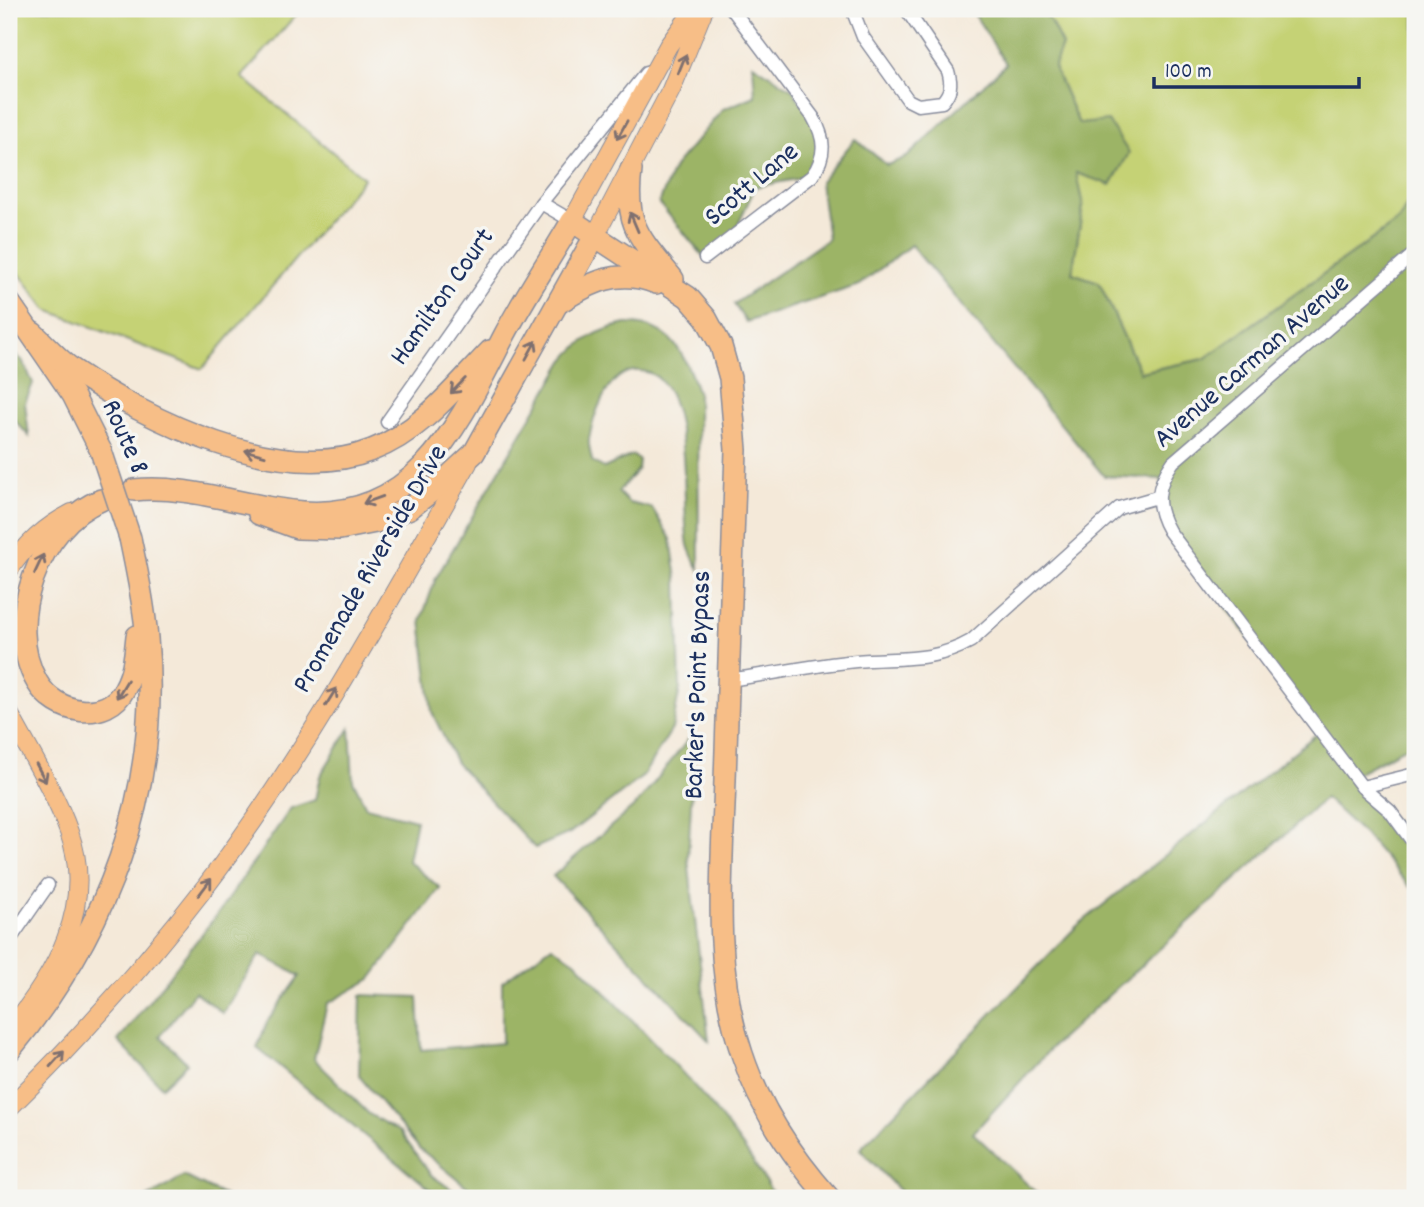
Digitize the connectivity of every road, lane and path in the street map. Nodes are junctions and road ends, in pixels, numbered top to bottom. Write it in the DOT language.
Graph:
graph roads {
  1 [pos="695,9"];
  2 [pos="704,9"];
  3 [pos="732,9"];
  4 [pos="852,9"];
  5 [pos="906,9"];
  6 [pos="668,46"];
  7 [pos="631,170"];
  8 [pos="541,202"];
  9 [pos="572,221"];
  10 [pos="596,234"];
  11 [pos="1415,253"];
  12 [pos="705,258"];
  13 [pos="688,297"];
  14 [pos="9,302"];
  15 [pos="558,303"];
  16 [pos="33,333"];
  17 [pos="504,336"];
  18 [pos="387,422"];
  19 [pos="474,453"];
  20 [pos="134,490"];
  21 [pos="1157,497"];
  22 [pos="214,498"];
  23 [pos="91,504"];
  24 [pos="9,570"];
  25 [pos="138,575"];
  26 [pos="729,680"];
  27 [pos="9,713"];
  28 [pos="1415,774"];
  29 [pos="1362,787"];
  30 [pos="1415,845"];
  31 [pos="48,885"];
  32 [pos="9,941"];
  33 [pos="9,1031"];
  34 [pos="9,1051"];
  35 [pos="9,1108"];
  36 [pos="829,1198"];
  1 -- 6 [label="main road, Promenade Riverside Drive"];
  7 -- 2 [label="main road, Promenade Riverside Drive, one-way"];
  3 -- 12 [label="street, Scott Lane"];
  4 -- 5 [label="street"];
  6 -- 8 [label="street, Hamilton Court"];
  6 -- 9 [label="main road, Promenade Riverside Drive, one-way"];
  7 -- 10 [label="main road, Promenade Riverside Drive"];
  13 -- 7 [label="highway, one-way"];
  8 -- 9 [label="street"];
  8 -- 18 [label="street, Hamilton Court"];
  9 -- 10 [label="highway, Barker's Point Bypass"];
  9 -- 17 [label="highway, Promenade Riverside Drive"];
  10 -- 13 [label="highway, Barker's Point Bypass"];
  10 -- 15 [label="highway, Promenade Riverside Drive"];
  11 -- 21 [label="street, Avenue Carman Avenue"];
  13 -- 15 [label="highway"];
  13 -- 26 [label="highway, Barker's Point Bypass"];
  14 -- 16 [label="highway"];
  19 -- 15 [label="highway, Promenade Riverside Drive, one-way"];
  17 -- 16 [label="highway, one-way"];
  16 -- 25 [label="highway, Route 8, bridge"];
  17 -- 22 [label="highway, Promenade Riverside Drive, one-way"];
  19 -- 22 [label="highway"];
  35 -- 19 [label="main road, Promenade Riverside Drive, one-way"];
  20 -- 22 [label="highway, Promenade Riverside Drive"];
  21 -- 26 [label="street"];
  21 -- 29 [label="street, Avenue Carman Avenue"];
  23 -- 24 [label="main road"];
  25 -- 23 [label="highway, one-way"];
  25 -- 34 [label="highway"];
  26 -- 36 [label="highway, Barker's Point Bypass"];
  27 -- 33 [label="main road, one-way"];
  28 -- 29 [label="street"];
  29 -- 30 [label="street, Avenue Carman Avenue"];
  31 -- 32 [label="street"];
}
